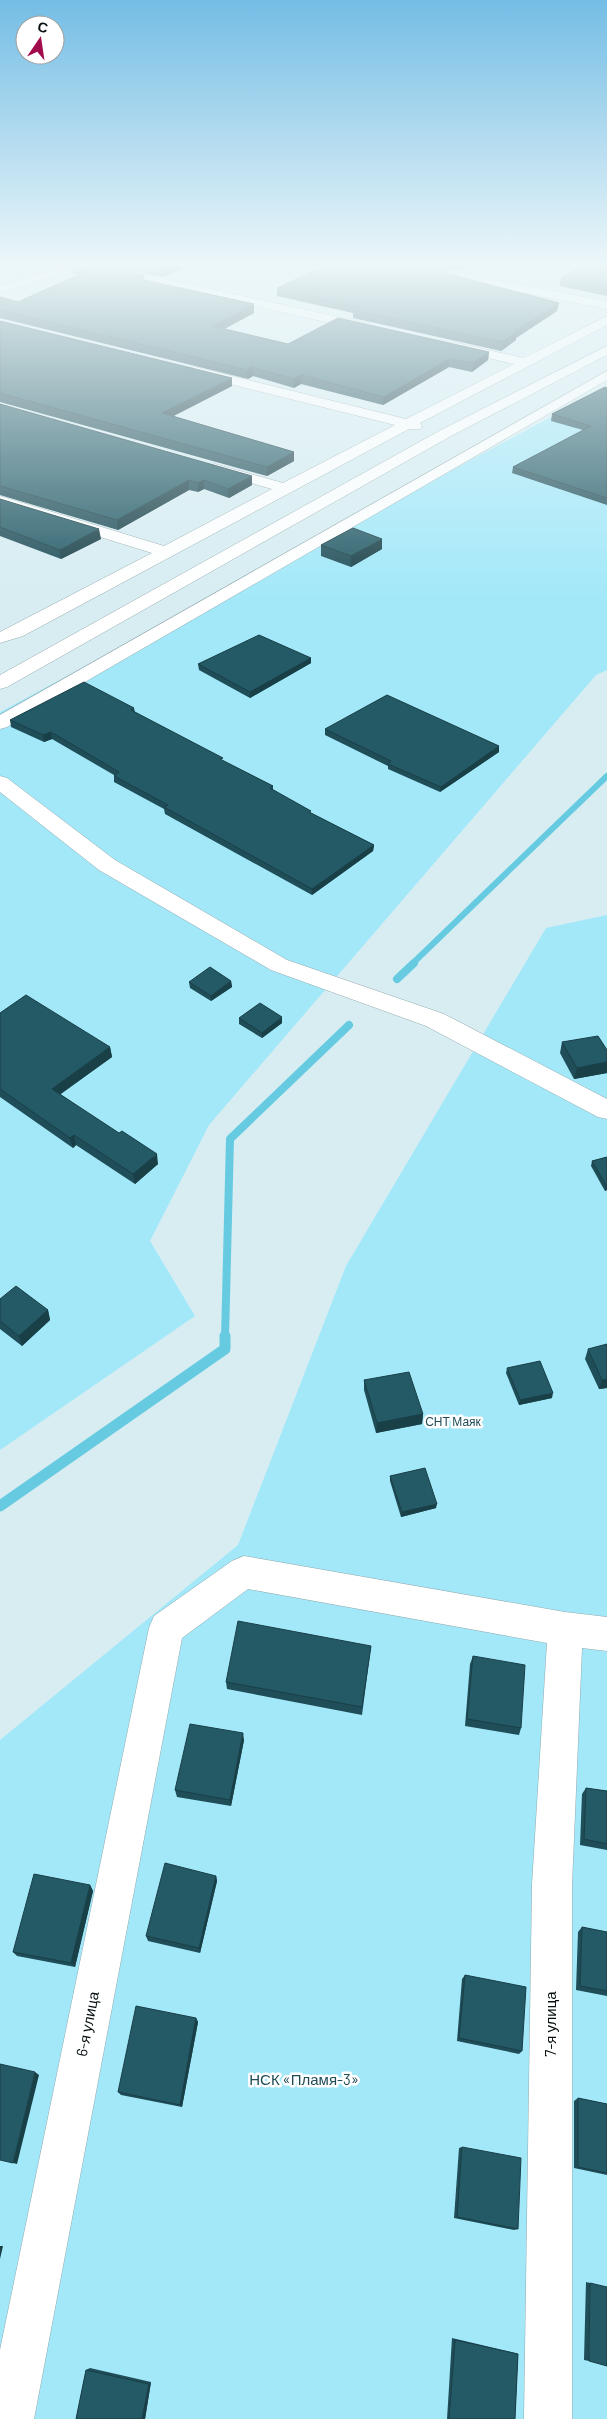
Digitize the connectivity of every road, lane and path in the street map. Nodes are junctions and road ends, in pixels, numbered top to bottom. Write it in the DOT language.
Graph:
graph roads {
  1 [pos="216,377"];
  2 [pos="496,377"];
  3 [pos="554,377"];
  4 [pos="604,377"];
  5 [pos="408,424"];
  6 [pos="446,432"];
  7 [pos="200,464"];
  8 [pos="285,488"];
  9 [pos="0,501"];
  10 [pos="166,552"];
  11 [pos="0,638"];
  12 [pos="0,683"];
  13 [pos="0,723"];
  14 [pos="0,782"];
  15 [pos="607,1110"];
  16 [pos="565,1630"];
  17 [pos="607,1634"];
  18 [pos="10,2419"];
  19 [pos="548,2419"];
  1 -- 5 [label="street"];
  2 -- 5 [label="street"];
  3 -- 6 [label="street"];
  4 -- 13 [label="street"];
  5 -- 6 [label="street"];
  5 -- 8 [label="street"];
  6 -- 12 [label="street"];
  7 -- 8 [label="street"];
  8 -- 10 [label="street"];
  9 -- 10 [label="street"];
  10 -- 11 [label="street"];
  14 -- 15 [label="street"];
  16 -- 17 [label="street"];
  16 -- 18 [label="street, 6-я улица"];
  16 -- 19 [label="street, 7-я улица"];
}
